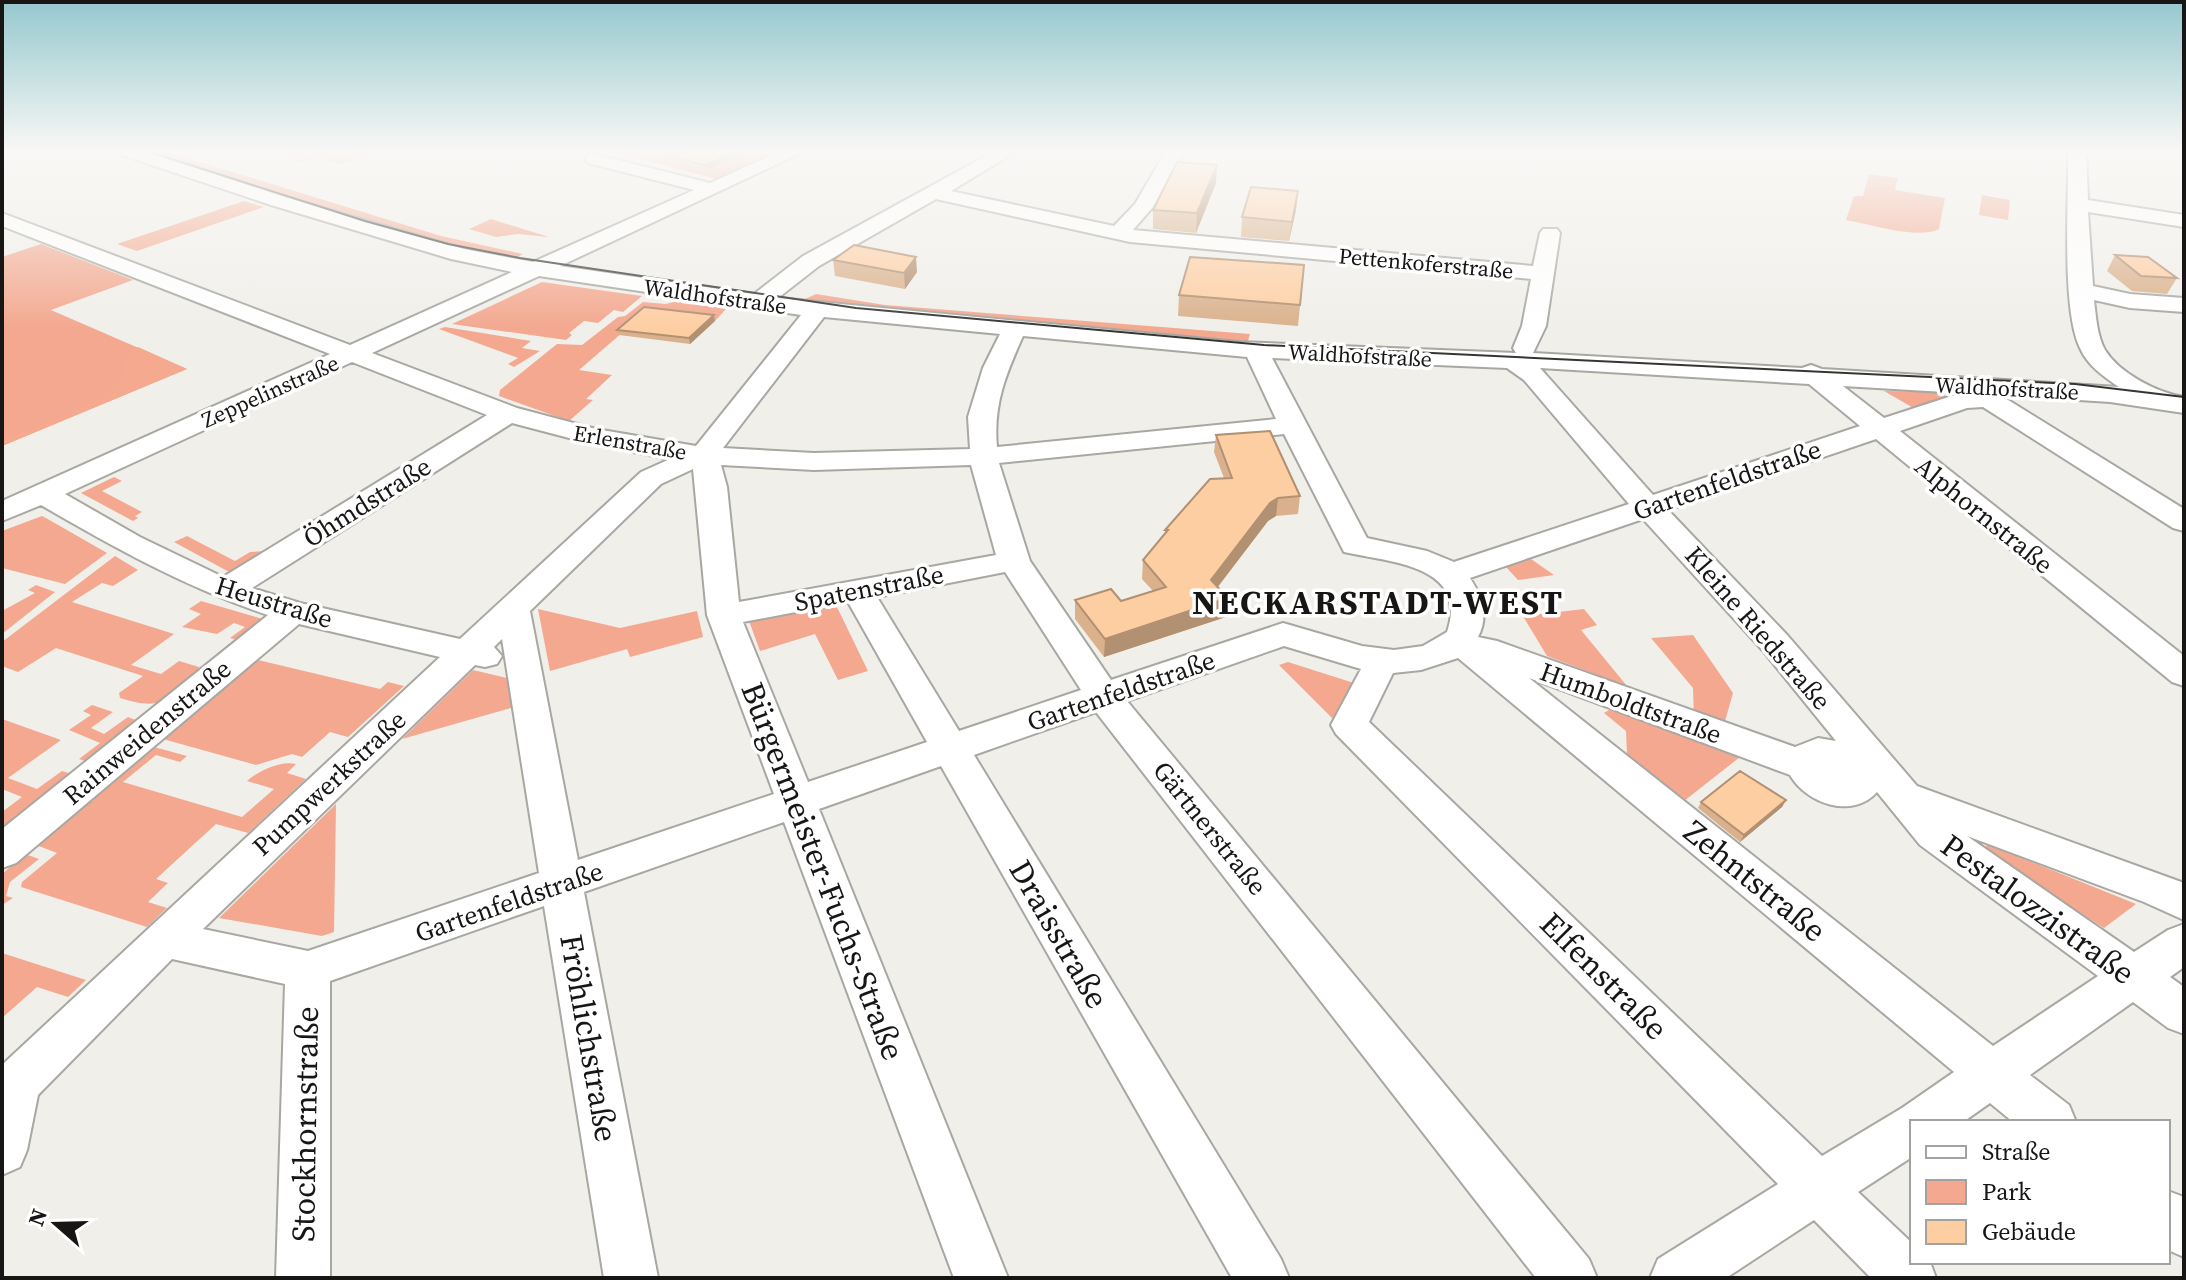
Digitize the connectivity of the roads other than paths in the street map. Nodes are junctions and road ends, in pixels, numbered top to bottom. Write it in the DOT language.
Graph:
graph roads {
  1 [pos="311,211"];
  2 [pos="362,211"];
  3 [pos="665,211"];
  4 [pos="901,211"];
  5 [pos="1013,211"];
  6 [pos="1140,211"];
  7 [pos="2080,211"];
  8 [pos="2117,211"];
  9 [pos="2,219"];
  10 [pos="2184,221"];
  11 [pos="1550,233"];
  12 [pos="1118,234"];
  13 [pos="568,255"];
  14 [pos="538,270"];
  15 [pos="1541,273"];
  16 [pos="778,285"];
  17 [pos="2082,291"];
  18 [pos="758,302"];
  19 [pos="2184,305"];
  20 [pos="817,310"];
  21 [pos="1015,327"];
  22 [pos="1293,344"];
  23 [pos="1524,350"];
  24 [pos="351,355"];
  25 [pos="1781,361"];
  26 [pos="1263,362"];
  27 [pos="1818,378"];
  28 [pos="2110,384"];
  29 [pos="2173,393"];
  30 [pos="508,414"];
  31 [pos="2184,417"];
  32 [pos="1295,425"];
  33 [pos="1877,429"];
  34 [pos="704,454"];
  35 [pos="983,455"];
  36 [pos="42,493"];
  37 [pos="1650,507"];
  38 [pos="2,512"];
  39 [pos="2184,522"];
  40 [pos="1014,561"];
  41 [pos="1450,574"];
  42 [pos="225,590"];
  43 [pos="857,590"];
  44 [pos="513,608"];
  45 [pos="293,612"];
  46 [pos="724,615"];
  47 [pos="1459,640"];
  48 [pos="467,653"];
  49 [pos="1382,661"];
  50 [pos="522,662"];
  51 [pos="2184,674"];
  52 [pos="1104,697"];
  53 [pos="951,751"];
  54 [pos="1882,789"];
  55 [pos="797,803"];
  56 [pos="2,852"];
  57 [pos="561,884"];
  58 [pos="2184,903"];
  59 [pos="164,939"];
  60 [pos="2184,943"];
  61 [pos="308,970"];
  62 [pos="2132,977"];
  63 [pos="2184,1013"];
  64 [pos="1994,1075"];
  65 [pos="1924,1120"];
  66 [pos="2049,1120"];
  67 [pos="1910,1129"];
  68 [pos="2,1150"];
  69 [pos="1818,1188"];
  70 [pos="303,1278"];
  71 [pos="631,1278"];
  72 [pos="981,1278"];
  73 [pos="1262,1278"];
  74 [pos="1570,1278"];
  75 [pos="1677,1278"];
  76 [pos="1909,1278"];
  1 -- 14 [label="street, Waldhofstraße"];
  2 -- 13 [label="street, Waldhofstraße"];
  3 -- 13 [label="street"];
  4 -- 16 [label="street"];
  5 -- 12 [label="street, Pettenkoferstraße"];
  6 -- 12 [label="street"];
  7 -- 17 [label="street"];
  8 -- 10 [label="street"];
  9 -- 24 [label="street, Erlenstraße"];
  11 -- 15 [label="street"];
  12 -- 15 [label="street, Pettenkoferstraße"];
  13 -- 14 [label="street"];
  13 -- 16 [label="street, Waldhofstraße"];
  14 -- 18 [label="street, Waldhofstraße"];
  14 -- 24 [label="street, Zeppelinstraße"];
  15 -- 23 [label="street"];
  16 -- 18 [label="street"];
  16 -- 22 [label="street, Waldhofstraße"];
  17 -- 19 [label="street"];
  17 -- 28 [label="street"];
  18 -- 20 [label="street, Waldhofstraße"];
  20 -- 21 [label="street, Waldhofstraße"];
  20 -- 34 [label="street"];
  21 -- 26 [label="street, Waldhofstraße"];
  21 -- 35 [label="street, Gärtnerstraße"];
  22 -- 23 [label="street, Waldhofstraße"];
  22 -- 26 [label="street"];
  23 -- 25 [label="street, Waldhofstraße"];
  23 -- 27 [label="street, Waldhofstraße"];
  23 -- 37 [label="street, Kleine Riedstraße"];
  24 -- 30 [label="street, Erlenstraße"];
  24 -- 36 [label="street, Zeppelinstraße"];
  25 -- 27 [label="street, Alphornstraße"];
  25 -- 28 [label="street, Waldhofstraße"];
  26 -- 32 [label="street"];
  27 -- 28 [label="street, Waldhofstraße"];
  27 -- 33 [label="street, Alphornstraße"];
  28 -- 29 [label="street, Waldhofstraße"];
  29 -- 31 [label="street"];
  30 -- 34 [label="street, Erlenstraße"];
  30 -- 42 [label="street, Öhmdstraße"];
  32 -- 35 [label="street, Erlenstraße"];
  32 -- 41 [label="street"];
  33 -- 37 [label="street, Gartenfeldstraße"];
  33 -- 39 [label="street, Gartenfeldstraße"];
  33 -- 51 [label="street, Alphornstraße"];
  34 -- 35 [label="street, Erlenstraße"];
  34 -- 44 [label="street, Pumpwerkstraße"];
  34 -- 46 [label="street, Bürgermeister-Fuchs-Straße"];
  35 -- 40 [label="street, Gärtnerstraße"];
  36 -- 38 [label="street, Zeppelinstraße"];
  36 -- 42 [label="street, Heustraße"];
  37 -- 41 [label="street, Gartenfeldstraße"];
  37 -- 54 [label="street, Kleine Riedstraße"];
  40 -- 43 [label="street, Spatenstraße"];
  40 -- 52 [label="street, Gärtnerstraße"];
  41 -- 47 [label="street"];
  42 -- 45 [label="street, Heustraße"];
  43 -- 46 [label="street, Spatenstraße"];
  43 -- 53 [label="street, Draisstraße"];
  44 -- 48 [label="street, Pumpwerkstraße"];
  44 -- 50 [label="street, Fröhlichstraße"];
  45 -- 48 [label="street, Heustraße"];
  45 -- 56 [label="street, Rainweidenstraße"];
  46 -- 55 [label="street, Bürgermeister-Fuchs-Straße"];
  47 -- 49 [label="street, Gartenfeldstraße"];
  47 -- 54 [label="street, Humboldtstraße"];
  47 -- 64 [label="street, Zehntstraße"];
  48 -- 50 [label="street, Heustraße"];
  48 -- 59 [label="street, Pumpwerkstraße"];
  49 -- 52 [label="street, Gartenfeldstraße"];
  49 -- 69 [label="street, Elfenstraße"];
  50 -- 57 [label="street, Fröhlichstraße"];
  52 -- 53 [label="street, Gartenfeldstraße"];
  52 -- 74 [label="street, Gärtnerstraße"];
  53 -- 55 [label="street, Gartenfeldstraße"];
  53 -- 73 [label="street, Draisstraße"];
  54 -- 58 [label="street, Humboldtstraße"];
  54 -- 62 [label="street, Pestalozzistraße"];
  55 -- 57 [label="street, Gartenfeldstraße"];
  55 -- 72 [label="street, Bürgermeister-Fuchs-Straße"];
  57 -- 61 [label="street, Gartenfeldstraße"];
  57 -- 71 [label="street, Fröhlichstraße"];
  59 -- 61 [label="street"];
  59 -- 68 [label="street, Pumpwerkstraße"];
  60 -- 62 [label="street"];
  61 -- 70 [label="street, Stockhornstraße"];
  62 -- 63 [label="street, Pestalozzistraße"];
  62 -- 64 [label="street"];
  64 -- 65 [label="street"];
  64 -- 66 [label="street, Zehntstraße"];
  67 -- 69 [label="street"];
  69 -- 75 [label="street"];
  69 -- 76 [label="street, Elfenstraße"];
}
